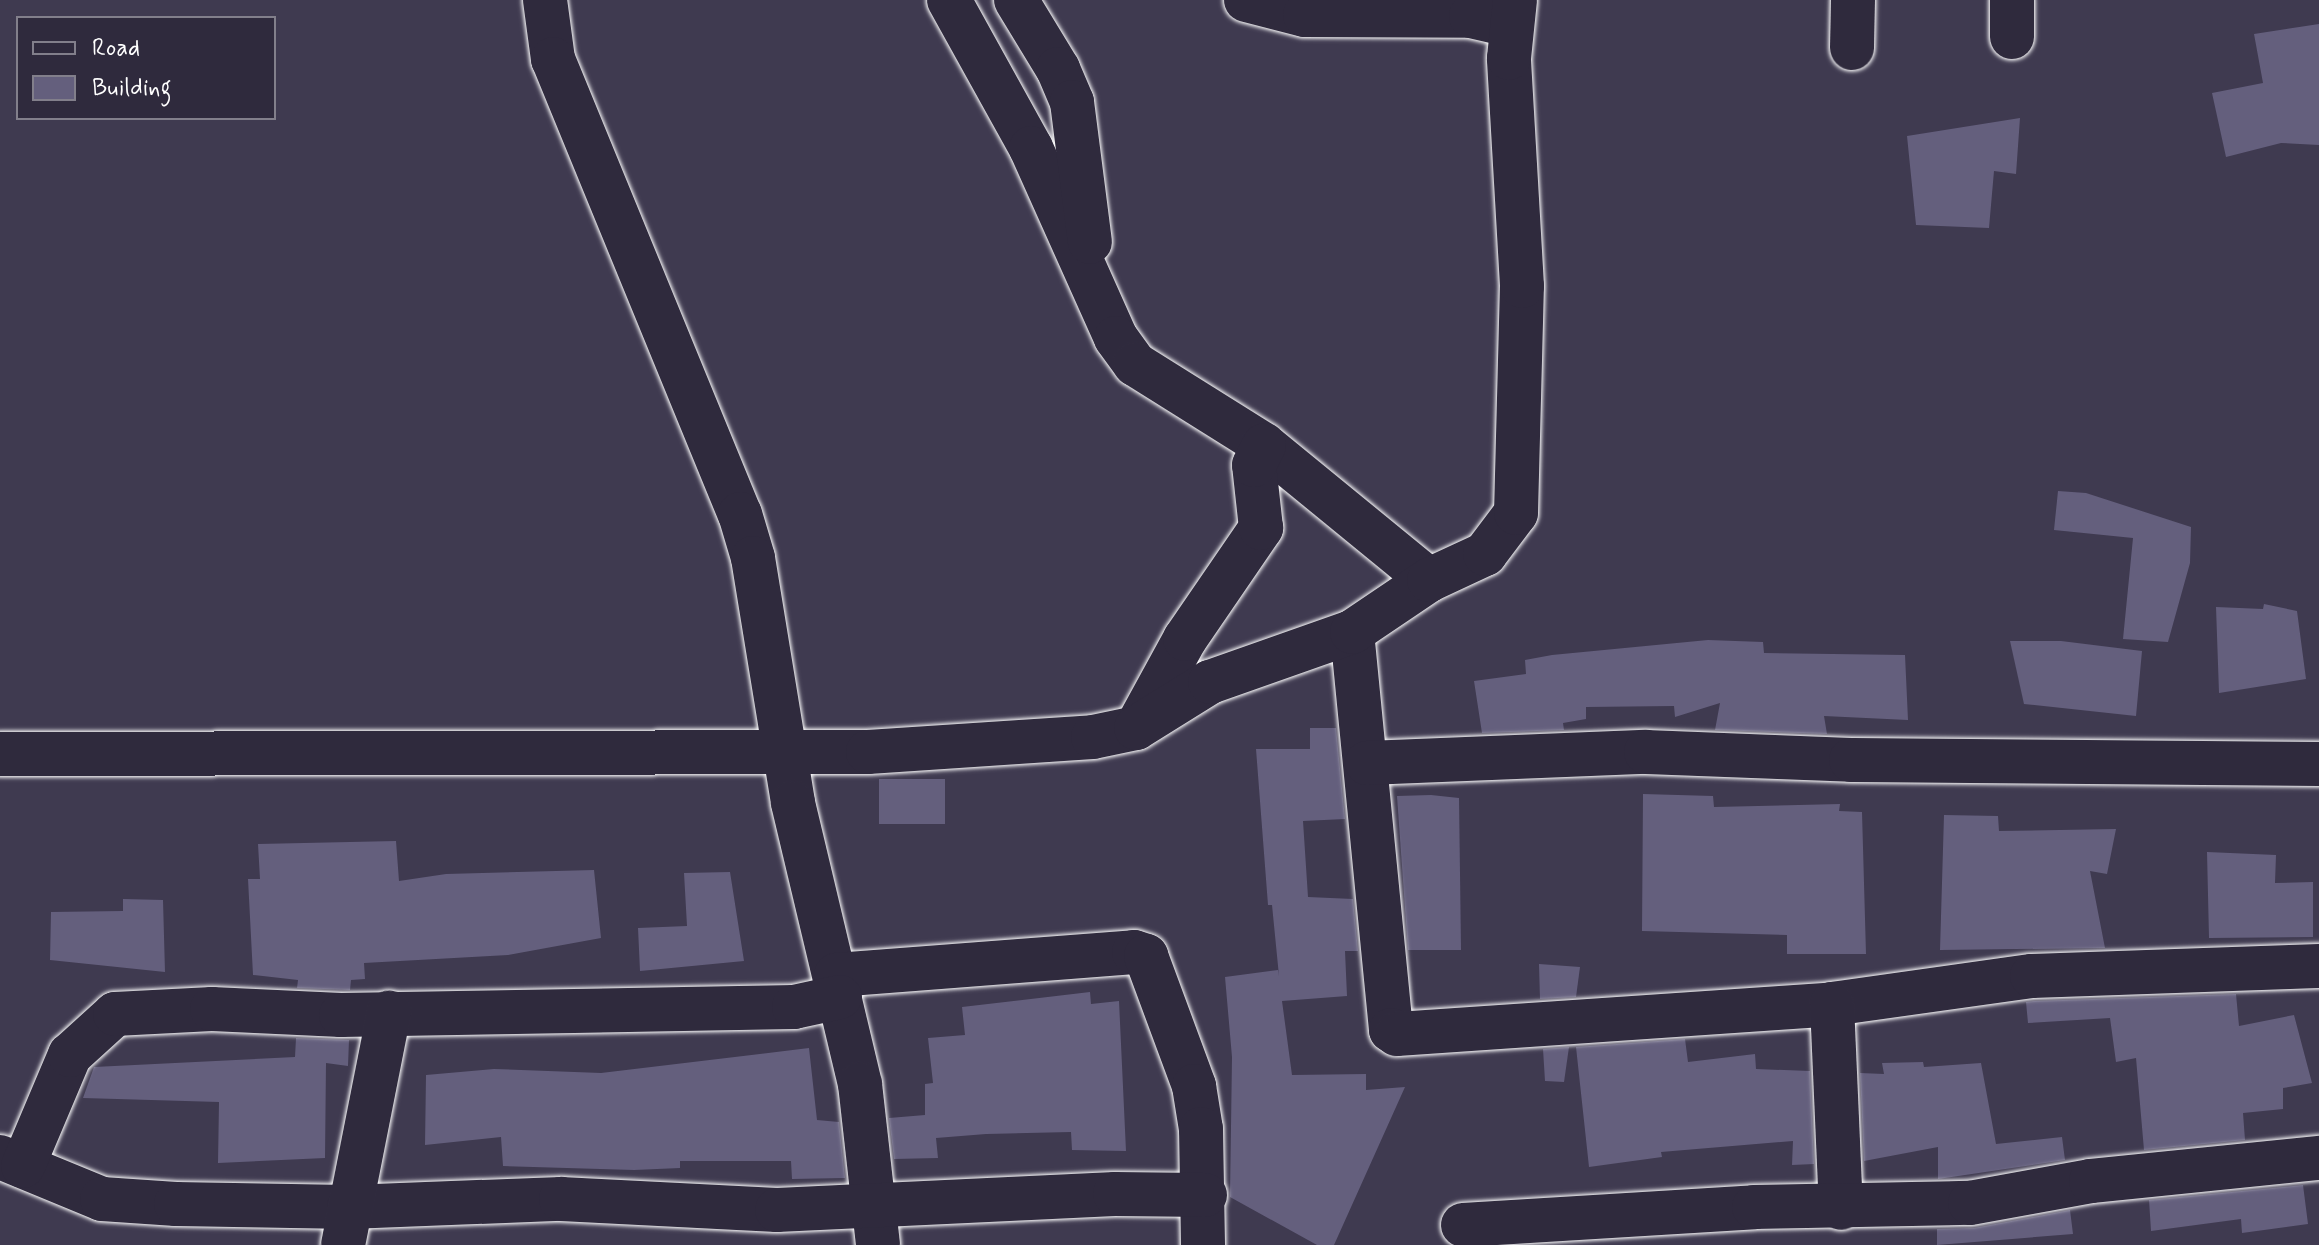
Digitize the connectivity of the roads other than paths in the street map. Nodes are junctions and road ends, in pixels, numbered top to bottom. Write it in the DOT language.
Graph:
graph roads {
  1 [pos="949,0"];
  2 [pos="1016,0"];
  3 [pos="1246,0"];
  4 [pos="1853,0"];
  5 [pos="549,5"];
  6 [pos="1512,12"];
  7 [pos="1852,48"];
  8 [pos="1164,385"];
  9 [pos="1264,445"];
  10 [pos="1429,580"];
  11 [pos="1352,632"];
  12 [pos="1136,728"];
  13 [pos="785,750"];
  14 [pos="0,754"];
  15 [pos="1367,763"];
  16 [pos="2319,764"];
  17 [pos="2319,966"];
  18 [pos="838,986"];
  19 [pos="1832,1004"];
  20 [pos="389,1013"];
  21 [pos="2319,1158"];
  22 [pos="11,1162"];
  23 [pos="1205,1195"];
  24 [pos="1841,1208"];
  25 [pos="1463,1225"];
  26 [pos="346,1226"];
  27 [pos="874,1226"];
  28 [pos="1203,1245"];
  1 -- 8 [label="street"];
  2 -- 8 [label="street"];
  3 -- 6 [label="street"];
  4 -- 7 [label="street"];
  5 -- 13 [label="street"];
  6 -- 10 [label="street"];
  8 -- 9 [label="street"];
  9 -- 10 [label="street"];
  9 -- 12 [label="street"];
  10 -- 11 [label="street"];
  11 -- 12 [label="street"];
  11 -- 15 [label="street"];
  12 -- 13 [label="street"];
  13 -- 14 [label="street"];
  13 -- 18 [label="street"];
  15 -- 16 [label="street"];
  15 -- 19 [label="street"];
  17 -- 19 [label="street"];
  18 -- 20 [label="street"];
  18 -- 23 [label="street"];
  18 -- 27 [label="street"];
  19 -- 24 [label="street"];
  20 -- 22 [label="street"];
  20 -- 26 [label="street"];
  21 -- 24 [label="street"];
  22 -- 26 [label="street"];
  23 -- 27 [label="street"];
  23 -- 28 [label="street"];
  24 -- 25 [label="street"];
  26 -- 27 [label="street"];
}
